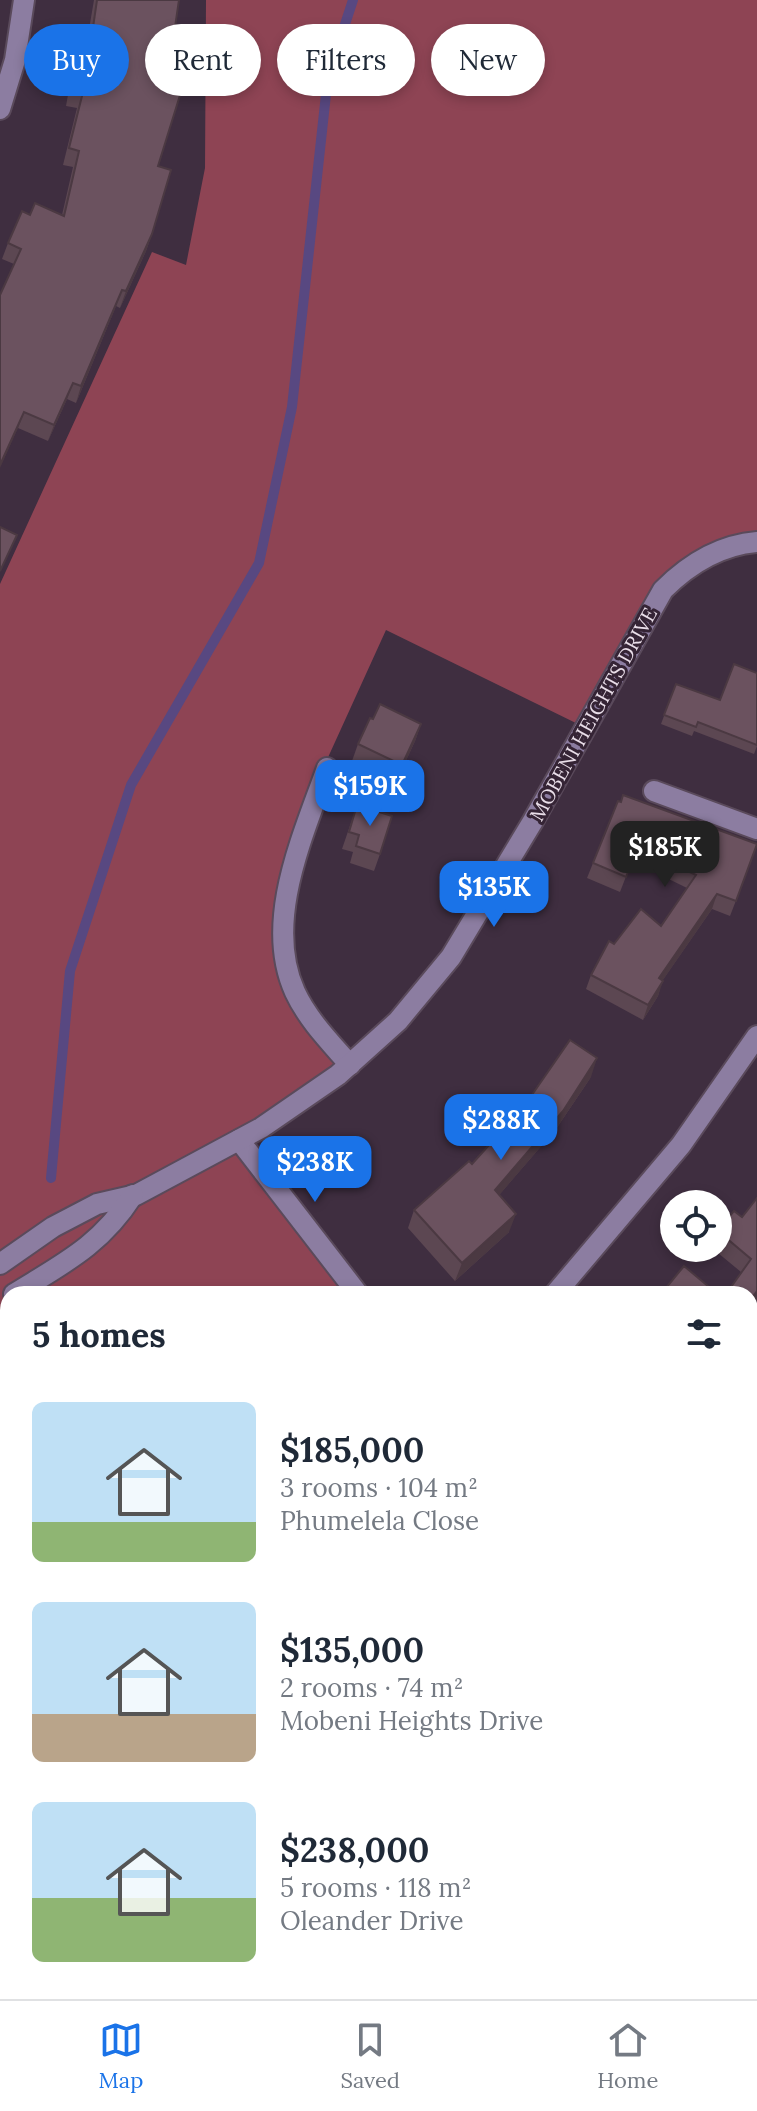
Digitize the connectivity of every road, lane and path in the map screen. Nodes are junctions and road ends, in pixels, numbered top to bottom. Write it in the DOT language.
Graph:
graph roads {
  1 [pos="24,0"];
  2 [pos="8,59"];
  3 [pos="0,109"];
  4 [pos="757,542"];
  5 [pos="327,768"];
  6 [pos="654,791"];
  7 [pos="757,829"];
  8 [pos="757,1036"];
  9 [pos="350,1065"];
  10 [pos="239,1140"];
  11 [pos="133,1195"];
  12 [pos="1,1261"];
  13 [pos="13,1286"];
  14 [pos="29,1286"];
  15 [pos="352,1286"];
  16 [pos="562,1286"];
  1 -- 2 [label="street"];
  2 -- 3 [label="street"];
  4 -- 9 [label="street, MOBENI HEIGHTS DRIVE"];
  5 -- 9 [label="street"];
  6 -- 7 [label="street"];
  8 -- 16 [label="street"];
  9 -- 10 [label="street, MOBENI HEIGHTS DRIVE"];
  10 -- 11 [label="street, MOBENI HEIGHTS DRIVE"];
  10 -- 15 [label="street"];
  11 -- 12 [label="street, MOBENI HEIGHTS DRIVE"];
  11 -- 14 [label="street, MOBENI HEIGHTS DRIVE"];
  12 -- 13 [label="street"];
}
